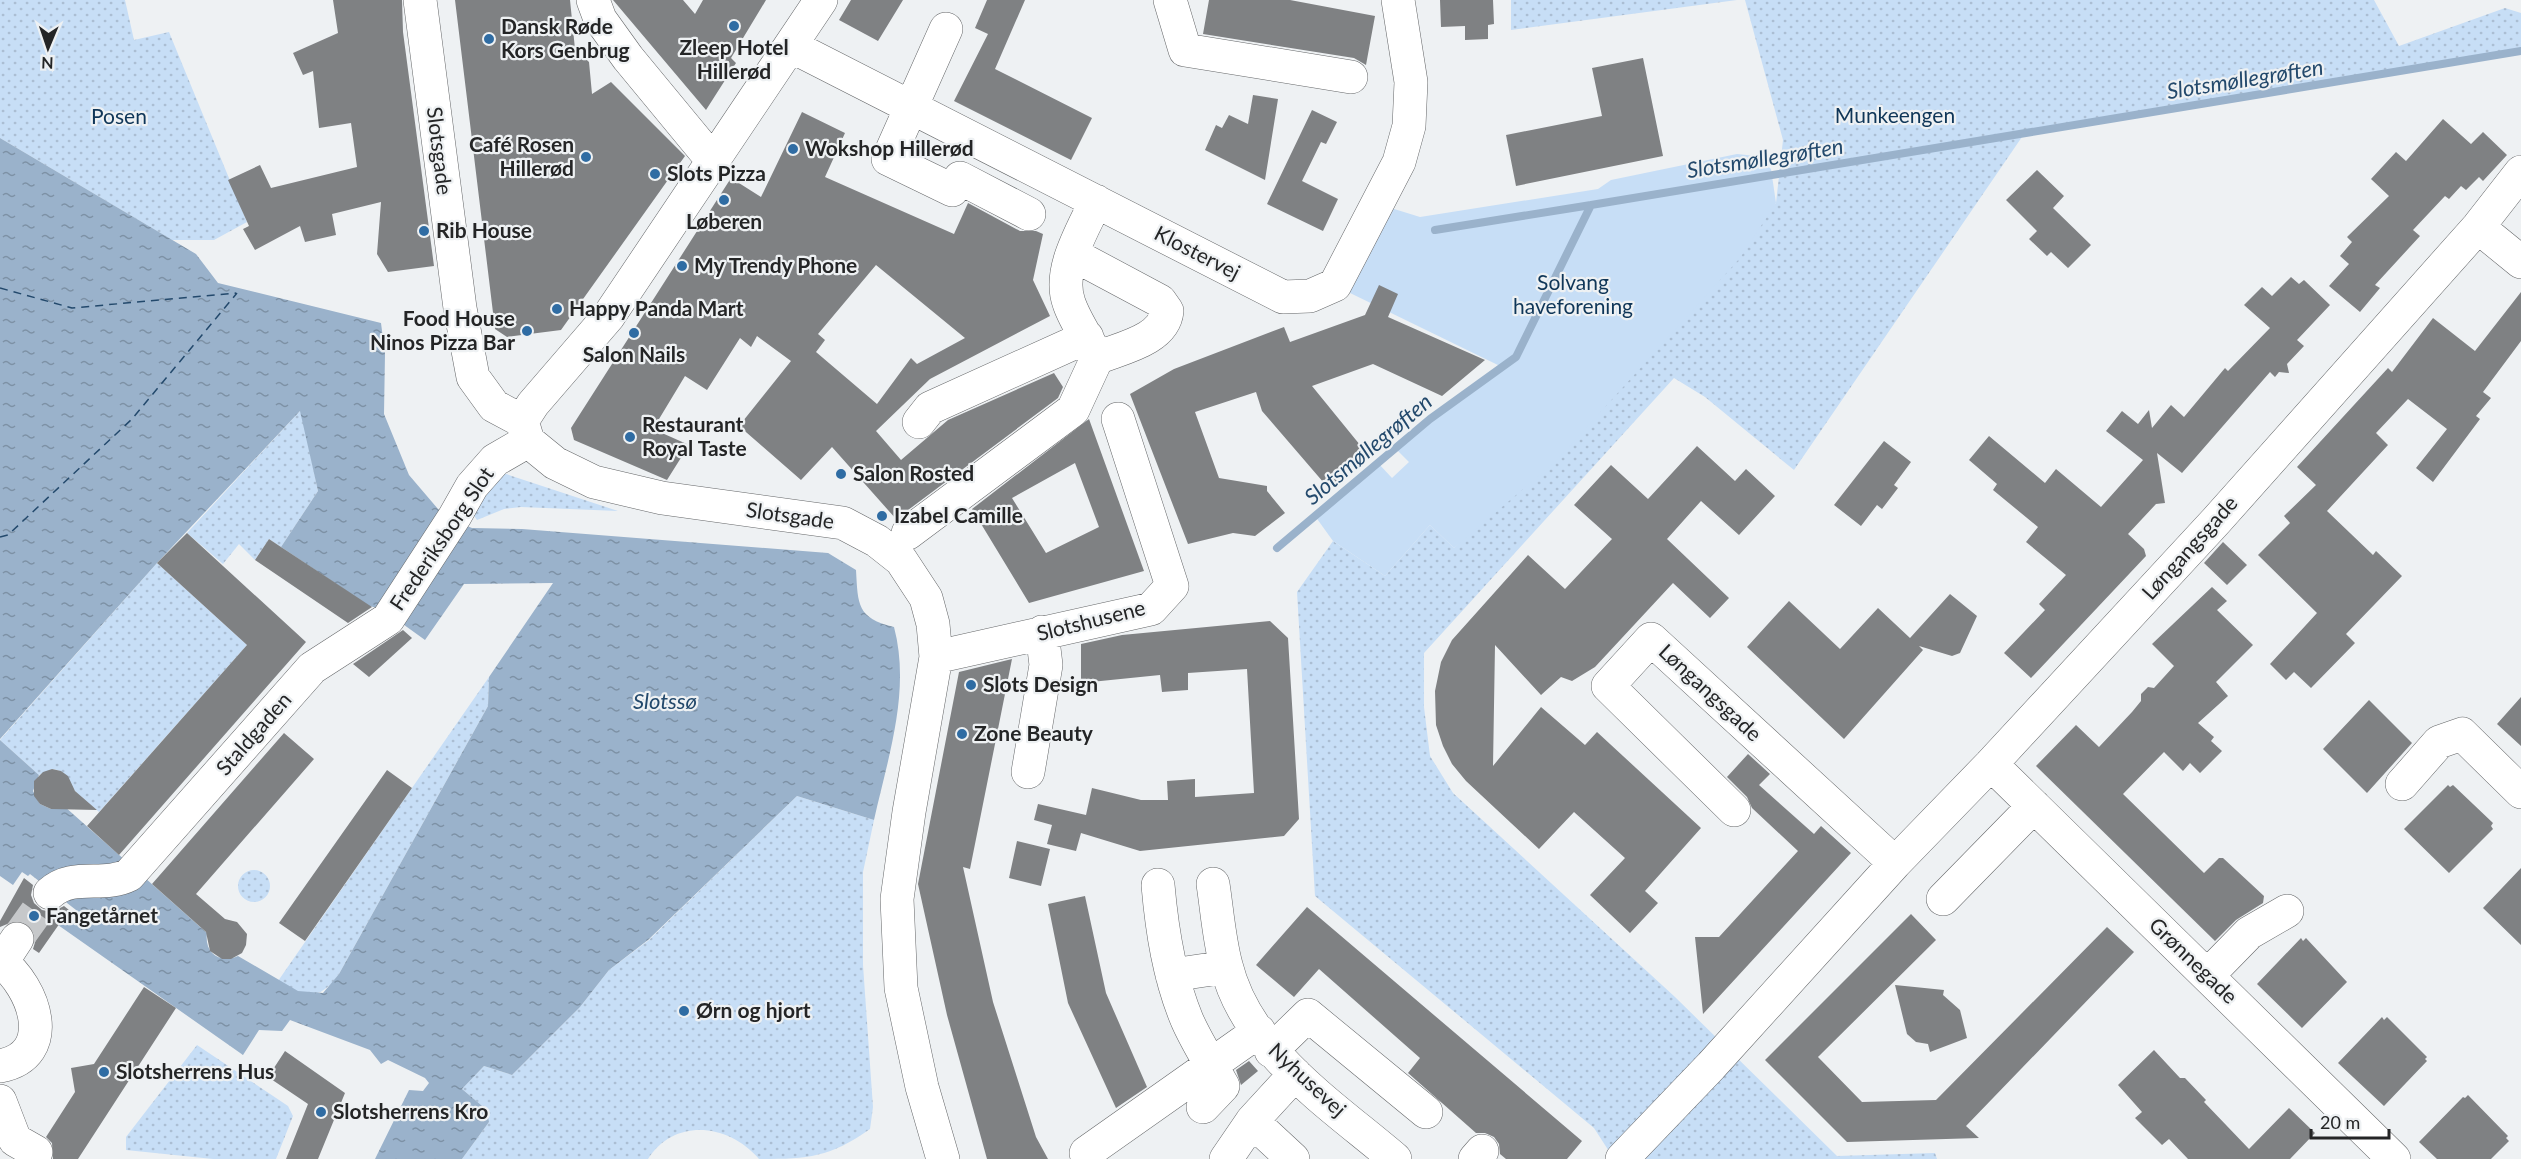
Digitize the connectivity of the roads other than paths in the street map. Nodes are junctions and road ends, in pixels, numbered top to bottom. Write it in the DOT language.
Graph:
graph roads {
  1 [pos="420,0"];
  2 [pos="592,0"];
  3 [pos="821,0"];
  4 [pos="1170,0"];
  5 [pos="1398,0"];
  6 [pos="946,29"];
  7 [pos="791,46"];
  8 [pos="1351,77"];
  9 [pos="911,106"];
  10 [pos="713,161"];
  11 [pos="2521,172"];
  12 [pos="1096,201"];
  13 [pos="1029,214"];
  14 [pos="2478,227"];
  15 [pos="1072,254"];
  16 [pos="2521,262"];
  17 [pos="1092,348"];
  18 [pos="1118,419"];
  19 [pos="920,422"];
  20 [pos="525,431"];
  21 [pos="908,533"];
  22 [pos="388,619"];
  23 [pos="1042,632"];
  24 [pos="936,657"];
  25 [pos="1991,764"];
  26 [pos="1028,772"];
  27 [pos="2402,784"];
  28 [pos="2521,792"];
  29 [pos="2034,806"];
  30 [pos="1734,810"];
  31 [pos="1894,863"];
  32 [pos="1213,884"];
  33 [pos="1158,885"];
  34 [pos="50,893"];
  35 [pos="1943,899"];
  36 [pos="2287,911"];
  37 [pos="6,954"];
  38 [pos="1226,967"];
  39 [pos="1172,975"];
  40 [pos="2208,975"];
  41 [pos="1265,1041"];
  42 [pos="1211,1065"];
  43 [pos="0,1066"];
  44 [pos="1295,1074"];
  45 [pos="0,1101"];
  46 [pos="1203,1107"];
  47 [pos="1426,1112"];
  48 [pos="1252,1121"];
  49 [pos="36,1152"];
  50 [pos="1086,1153"];
  51 [pos="933,1157"];
  52 [pos="1226,1159"];
  53 [pos="1293,1159"];
  54 [pos="1395,1159"];
  55 [pos="1622,1159"];
  56 [pos="2394,1159"];
  1 -- 20 [label="street, Slotsgade"];
  2 -- 10 [label="street"];
  3 -- 7 [label="street"];
  4 -- 8 [label="street"];
  5 -- 12 [label="street, Klostervej"];
  6 -- 9 [label="street"];
  7 -- 9 [label="street, Klostervej"];
  7 -- 10 [label="street"];
  9 -- 12 [label="street, Klostervej"];
  9 -- 13 [label="street"];
  10 -- 20 [label="street"];
  11 -- 14 [label="street, Løngangsgade"];
  12 -- 15 [label="street"];
  14 -- 16 [label="street"];
  14 -- 25 [label="street, Løngangsgade"];
  15 -- 17 [label="street"];
  15 -- 17 [label="street"];
  17 -- 19 [label="street"];
  17 -- 21 [label="street"];
  18 -- 23 [label="street, Slotshusene"];
  20 -- 22 [label="street, Frederiksborg Slot"];
  20 -- 24 [label="street, Slotsgade"];
  22 -- 34 [label="street, Staldgaden"];
  23 -- 24 [label="street, Slotshusene"];
  23 -- 26 [label="street"];
  24 -- 51 [label="street, Slotsgade"];
  25 -- 29 [label="street, Grønnegade"];
  25 -- 31 [label="street, Løngangsgade"];
  27 -- 28 [label="street"];
  29 -- 35 [label="street"];
  29 -- 40 [label="street, Grønnegade"];
  30 -- 31 [label="street, Løngangsgade"];
  31 -- 55 [label="street, Løngangsgade"];
  32 -- 38 [label="street, Nyhusevej"];
  33 -- 39 [label="street"];
  36 -- 40 [label="street"];
  37 -- 43 [label="street"];
  38 -- 39 [label="street"];
  38 -- 41 [label="street, Nyhusevej"];
  39 -- 42 [label="street"];
  40 -- 56 [label="street, Grønnegade"];
  41 -- 42 [label="street"];
  41 -- 44 [label="street, Nyhusevej"];
  41 -- 47 [label="street"];
  42 -- 46 [label="street"];
  42 -- 50 [label="street"];
  44 -- 48 [label="street"];
  44 -- 54 [label="street, Nyhusevej"];
  45 -- 49 [label="street"];
  48 -- 52 [label="street"];
  48 -- 53 [label="street"];
}
